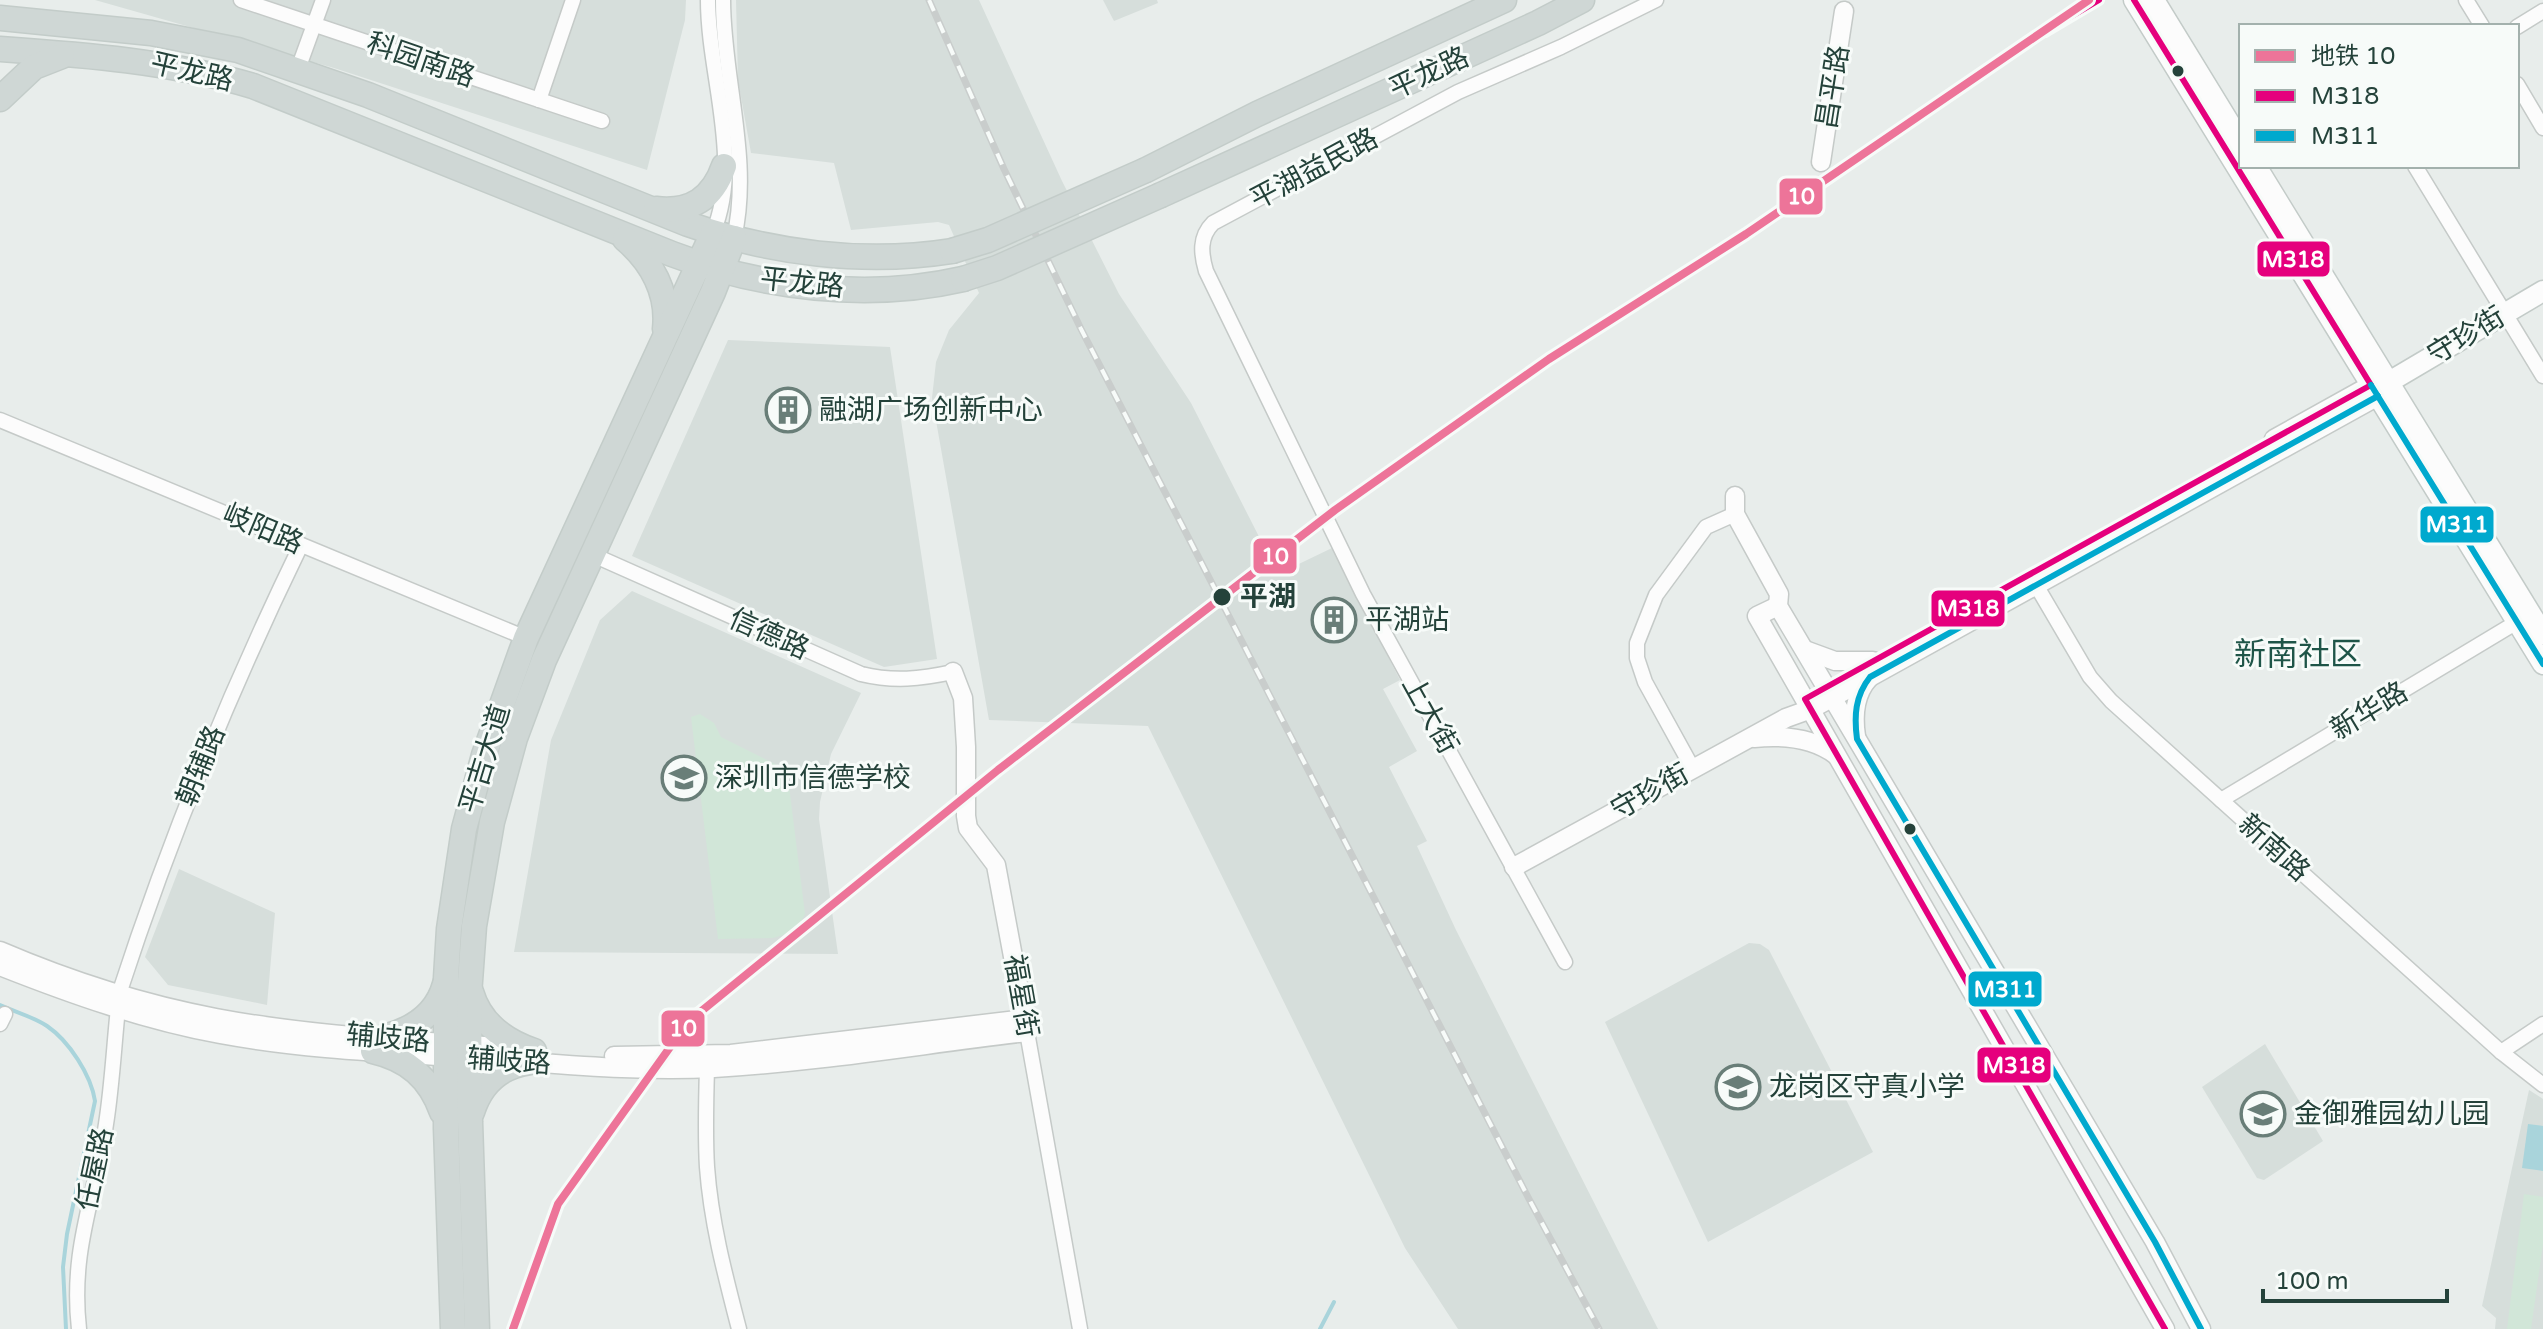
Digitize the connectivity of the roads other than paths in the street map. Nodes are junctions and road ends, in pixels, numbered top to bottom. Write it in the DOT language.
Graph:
graph roads {
  1 [pos="241,0"];
  2 [pos="323,0"];
  3 [pos="573,0"];
  4 [pos="708,0"];
  5 [pos="723,0"];
  6 [pos="1504,0"];
  7 [pos="1582,0"];
  8 [pos="1656,0"];
  9 [pos="2134,0"];
  10 [pos="2154,0"];
  11 [pos="2466,0"];
  12 [pos="1844,11"];
  13 [pos="2543,11"];
  14 [pos="0,18"];
  15 [pos="315,24"];
  16 [pos="2481,24"];
  17 [pos="2519,26"];
  18 [pos="0,49"];
  19 [pos="75,54"];
  20 [pos="298,69"];
  21 [pos="2519,87"];
  22 [pos="0,99"];
  23 [pos="539,100"];
  24 [pos="602,121"];
  25 [pos="2543,128"];
  26 [pos="2239,139"];
  27 [pos="1821,162"];
  28 [pos="724,166"];
  29 [pos="2239,166"];
  30 [pos="2240,168"];
  31 [pos="2257,168"];
  32 [pos="2416,168"];
  33 [pos="648,208"];
  34 [pos="610,229"];
  35 [pos="724,236"];
  36 [pos="1202,247"];
  37 [pos="699,264"];
  38 [pos="722,272"];
  39 [pos="2543,291"];
  40 [pos="2505,313"];
  41 [pos="662,343"];
  42 [pos="2543,376"];
  43 [pos="2379,388"];
  44 [pos="0,420"];
  45 [pos="1735,505"];
  46 [pos="301,545"];
  47 [pos="591,554"];
  48 [pos="2036,585"];
  49 [pos="1778,606"];
  50 [pos="2535,626"];
  51 [pos="526,638"];
  52 [pos="1805,650"];
  53 [pos="2543,664"];
  54 [pos="1872,669"];
  55 [pos="953,672"];
  56 [pos="1829,692"];
  57 [pos="1808,704"];
  58 [pos="1747,739"];
  59 [pos="1857,739"];
  60 [pos="1838,757"];
  61 [pos="1693,769"];
  62 [pos="2221,800"];
  63 [pos="1514,867"];
  64 [pos="0,951"];
  65 [pos="1565,962"];
  66 [pos="0,966"];
  67 [pos="458,979"];
  68 [pos="118,1001"];
  69 [pos="2543,1024"];
  70 [pos="1026,1026"];
  71 [pos="378,1044"];
  72 [pos="457,1050"];
  73 [pos="2501,1052"];
  74 [pos="532,1056"];
  75 [pos="707,1068"];
  76 [pos="2543,1085"];
  77 [pos="470,1122"];
  78 [pos="446,1128"];
  79 [pos="79,1329"];
  80 [pos="453,1329"];
  81 [pos="477,1329"];
  82 [pos="739,1329"];
  83 [pos="1080,1329"];
  84 [pos="2165,1329"];
  85 [pos="2201,1329"];
  1 -- 15 [label="street, 科园南路"];
  2 -- 15 [label="street"];
  3 -- 23 [label="street"];
  4 -- 28 [label="street"];
  5 -- 35 [label="street"];
  6 -- 35 [label="main road, 平龙路, bridge"];
  7 -- 38 [label="main road, 平龙路, bridge"];
  8 -- 36 [label="street, 平湖益民路"];
  9 -- 29 [label="main road"];
  10 -- 26 [label="main road"];
  11 -- 16 [label="street"];
  12 -- 27 [label="street, 昌平路"];
  13 -- 17 [label="street"];
  14 -- 20 [label="main road, 平龙路"];
  15 -- 20 [label="street"];
  15 -- 23 [label="street, 科园南路"];
  18 -- 19 [label="main road, 平龙路"];
  19 -- 22 [label="main road"];
  19 -- 34 [label="main road, 平龙路"];
  20 -- 33 [label="main road, 平龙路"];
  21 -- 25 [label="street"];
  23 -- 24 [label="street, 科园南路"];
  28 -- 33 [label="main road"];
  28 -- 35 [label="street"];
  30 -- 43 [label="main road"];
  31 -- 43 [label="main road"];
  32 -- 40 [label="street"];
  33 -- 35 [label="main road, 平龙路"];
  34 -- 37 [label="main road, 平龙路"];
  34 -- 41 [label="main road"];
  35 -- 37 [label="main road, 平吉大道"];
  35 -- 38 [label="main road, 平吉大道"];
  36 -- 63 [label="street, 上大街"];
  37 -- 38 [label="main road, 平龙路"];
  37 -- 41 [label="main road, 平吉大道"];
  38 -- 47 [label="main road, 平吉大道"];
  39 -- 40 [label="main road, 守珍街"];
  40 -- 42 [label="street"];
  40 -- 43 [label="main road, 守珍街"];
  41 -- 51 [label="main road, 平吉大道"];
  43 -- 48 [label="street, 守珍街"];
  43 -- 50 [label="main road"];
  43 -- 54 [label="street, 守珍街"];
  44 -- 46 [label="street, 岐阳路"];
  45 -- 49 [label="street"];
  45 -- 61 [label="street"];
  46 -- 51 [label="street, 岐阳路"];
  46 -- 68 [label="street, 朝辅路"];
  47 -- 55 [label="street, 信德路"];
  47 -- 67 [label="main road, 平吉大道"];
  48 -- 54 [label="street, 守珍街"];
  48 -- 62 [label="street, 新南路"];
  49 -- 52 [label="street"];
  49 -- 57 [label="street"];
  50 -- 53 [label="main road"];
  50 -- 62 [label="street, 新华路"];
  51 -- 67 [label="main road, 平吉大道"];
  52 -- 54 [label="street"];
  52 -- 56 [label="street"];
  54 -- 56 [label="street, 守珍街"];
  54 -- 59 [label="street"];
  55 -- 70 [label="street, 福星街"];
  56 -- 57 [label="street, 守珍街"];
  56 -- 59 [label="street"];
  57 -- 58 [label="street, 守珍街"];
  57 -- 60 [label="street"];
  58 -- 60 [label="street"];
  58 -- 61 [label="street, 守珍街"];
  59 -- 85 [label="street"];
  60 -- 84 [label="street"];
  61 -- 63 [label="street, 守珍街"];
  62 -- 73 [label="street, 新南路"];
  63 -- 65 [label="street, 上大街"];
  64 -- 68 [label="street, 辅歧路"];
  66 -- 68 [label="street"];
  67 -- 71 [label="main road"];
  67 -- 72 [label="main road, 平吉大道"];
  67 -- 74 [label="main road"];
  68 -- 71 [label="street, 辅歧路"];
  68 -- 79 [label="street, 任屋路"];
  69 -- 73 [label="street"];
  70 -- 74 [label="street"];
  70 -- 75 [label="street, 辅岐路"];
  70 -- 83 [label="street, 福星街"];
  71 -- 72 [label="street, 辅歧路"];
  71 -- 78 [label="main road"];
  72 -- 74 [label="street, 辅岐路"];
  72 -- 77 [label="main road, 平吉大道"];
  72 -- 78 [label="main road, 平吉大道"];
  73 -- 76 [label="street, 新南路"];
  74 -- 75 [label="street, 辅岐路"];
  74 -- 77 [label="main road"];
  75 -- 82 [label="street"];
  77 -- 81 [label="main road, 平吉大道"];
  78 -- 80 [label="main road, 平吉大道"];
}
